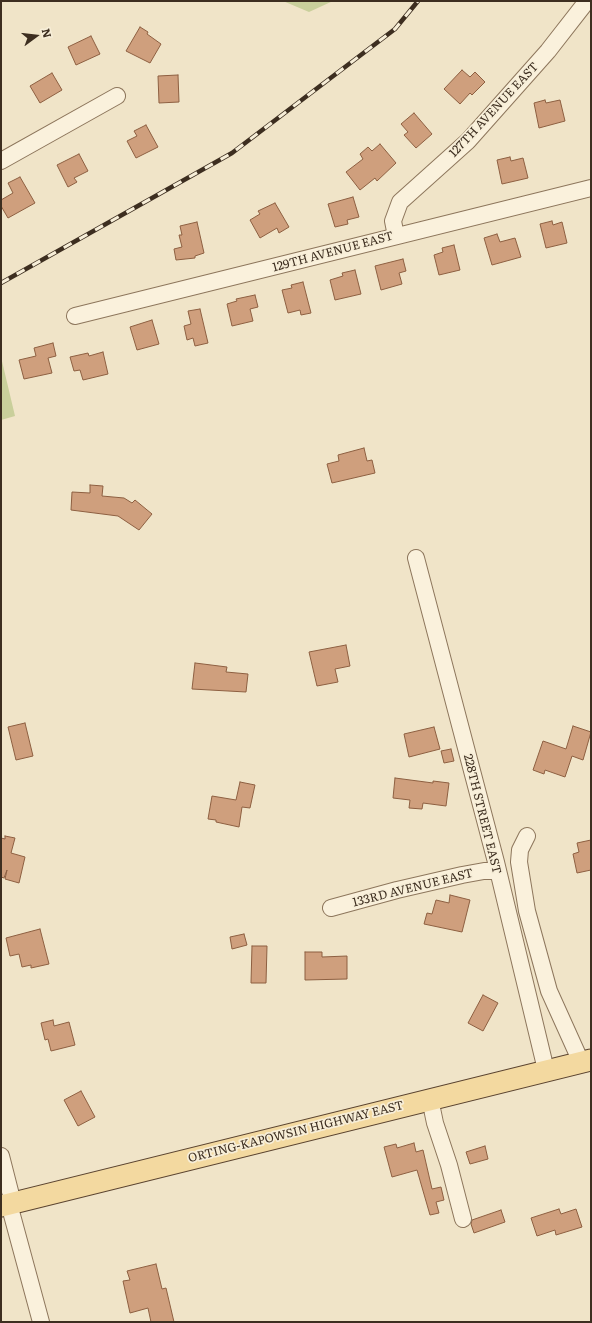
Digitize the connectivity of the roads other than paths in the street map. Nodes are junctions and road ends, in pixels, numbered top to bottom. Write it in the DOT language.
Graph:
graph roads {
  1 [pos="587,1"];
  2 [pos="117,96"];
  3 [pos="1,161"];
  4 [pos="591,188"];
  5 [pos="396,236"];
  6 [pos="75,316"];
  7 [pos="416,558"];
  8 [pos="527,836"];
  9 [pos="497,871"];
  10 [pos="331,908"];
  11 [pos="586,1061"];
  12 [pos="546,1070"];
  13 [pos="430,1099"];
  14 [pos="1,1156"];
  15 [pos="8,1204"];
  16 [pos="463,1219"];
  17 [pos="41,1322"];
  1 -- 5 [label="street, 127TH AVENUE EAST"];
  2 -- 3 [label="street"];
  4 -- 5 [label="street, 129TH AVENUE EAST"];
  5 -- 6 [label="street, 129TH AVENUE EAST"];
  7 -- 9 [label="street, 228TH STREET EAST"];
  8 -- 11 [label="street"];
  9 -- 10 [label="street, 133RD AVENUE EAST"];
  9 -- 12 [label="street, 228TH STREET EAST"];
  11 -- 12 [label="main road, ORTING-KAPOWSIN HIGHWAY EAST"];
  12 -- 13 [label="main road, ORTING-KAPOWSIN HIGHWAY EAST"];
  13 -- 15 [label="main road, ORTING-KAPOWSIN HIGHWAY EAST"];
  13 -- 16 [label="street"];
  14 -- 15 [label="street"];
  15 -- 17 [label="street"];
}
